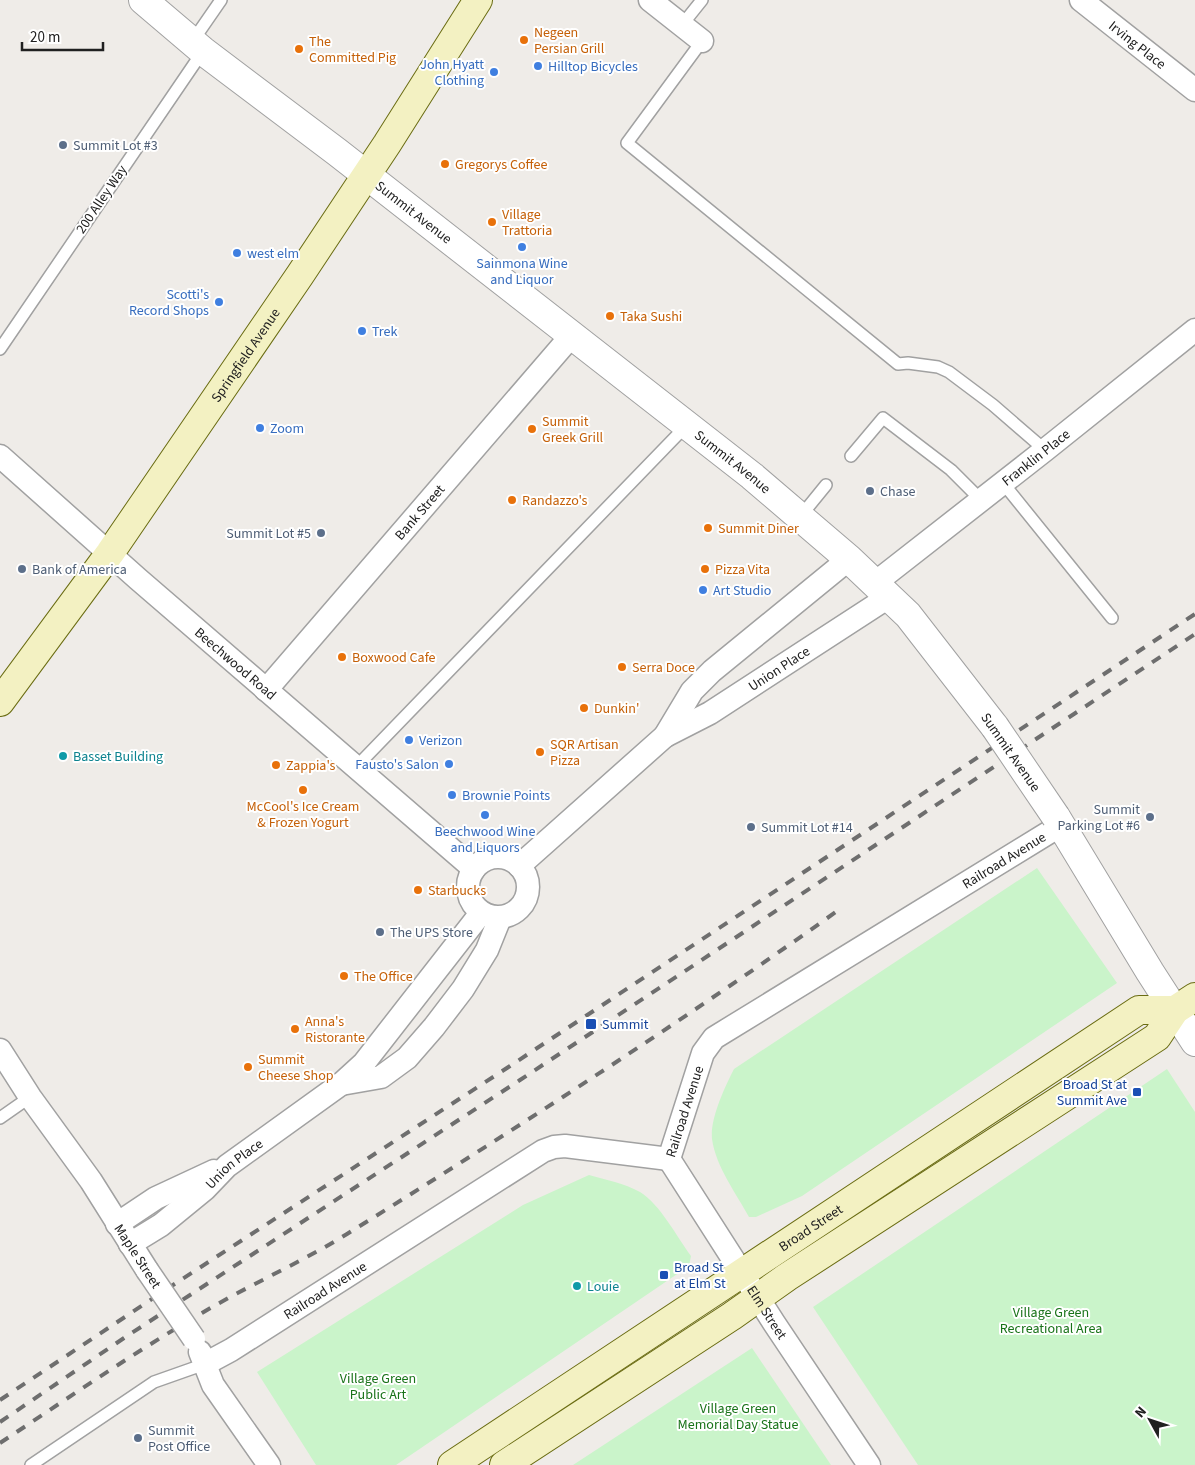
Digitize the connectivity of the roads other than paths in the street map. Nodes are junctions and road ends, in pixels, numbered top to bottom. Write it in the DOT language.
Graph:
graph roads {
  1 [pos="143,0"];
  2 [pos="221,0"];
  3 [pos="478,0"];
  4 [pos="650,0"];
  5 [pos="702,0"];
  6 [pos="1081,0"];
  7 [pos="682,25"];
  8 [pos="702,41"];
  9 [pos="197,46"];
  10 [pos="1195,90"];
  11 [pos="367,176"];
  12 [pos="1195,330"];
  13 [pos="572,334"];
  14 [pos="0,349"];
  15 [pos="686,426"];
  16 [pos="1045,450"];
  17 [pos="0,456"];
  18 [pos="851,456"];
  19 [pos="1003,483"];
  20 [pos="826,486"];
  21 [pos="981,500"];
  22 [pos="800,517"];
  23 [pos="110,553"];
  24 [pos="849,559"];
  25 [pos="883,589"];
  26 [pos="1112,618"];
  27 [pos="266,690"];
  28 [pos="0,702"];
  29 [pos="665,736"];
  30 [pos="356,767"];
  31 [pos="1058,821"];
  32 [pos="519,866"];
  33 [pos="474,869"];
  34 [pos="491,915"];
  35 [pos="1185,1004"];
  36 [pos="1195,1042"];
  37 [pos="0,1050"];
  38 [pos="341,1084"];
  39 [pos="30,1097"];
  40 [pos="0,1118"];
  41 [pos="669,1159"];
  42 [pos="227,1166"];
  43 [pos="118,1224"];
  44 [pos="130,1244"];
  45 [pos="742,1273"];
  46 [pos="758,1297"];
  47 [pos="205,1364"];
  48 [pos="31,1465"];
  49 [pos="269,1465"];
  50 [pos="452,1465"];
  51 [pos="504,1465"];
  52 [pos="869,1465"];
  1 -- 9 [label="street, Summit Avenue"];
  2 -- 9 [label="lane, 200 Alley Way"];
  3 -- 11 [label="main road, Springfield Avenue"];
  4 -- 7 [label="street"];
  5 -- 7 [label="lane"];
  6 -- 10 [label="street, Irving Place"];
  7 -- 8 [label="street"];
  8 -- 16 [label="lane"];
  9 -- 11 [label="street, Summit Avenue"];
  9 -- 14 [label="lane, 200 Alley Way"];
  11 -- 13 [label="street, Summit Avenue"];
  11 -- 23 [label="main road, Springfield Avenue"];
  12 -- 16 [label="street, Franklin Place"];
  13 -- 15 [label="street, Summit Avenue"];
  13 -- 27 [label="street, Bank Street"];
  15 -- 22 [label="street, Summit Avenue"];
  15 -- 30 [label="lane"];
  16 -- 19 [label="street, Franklin Place"];
  17 -- 23 [label="street, Beechwood Road"];
  18 -- 21 [label="lane"];
  19 -- 21 [label="street, Franklin Place"];
  19 -- 26 [label="lane"];
  20 -- 22 [label="lane"];
  21 -- 25 [label="street, Franklin Place"];
  22 -- 24 [label="street, Summit Avenue"];
  23 -- 27 [label="street, Beechwood Road"];
  23 -- 28 [label="main road, Springfield Avenue"];
  24 -- 25 [label="street, Summit Avenue"];
  24 -- 29 [label="street, Union Place"];
  25 -- 29 [label="street, Union Place"];
  25 -- 31 [label="street, Summit Avenue, bridge"];
  27 -- 30 [label="street, Beechwood Road"];
  29 -- 32 [label="street, Union Place"];
  30 -- 33 [label="street, Beechwood Road"];
  31 -- 35 [label="street, Summit Avenue"];
  31 -- 41 [label="street, Railroad Avenue"];
  32 -- 33 [label="street"];
  32 -- 34 [label="street, Union Place"];
  33 -- 34 [label="street"];
  34 -- 38 [label="street, Union Place"];
  34 -- 38 [label="street, Union Place"];
  35 -- 36 [label="street, Summit Avenue"];
  35 -- 45 [label="main road, Broad Street"];
  35 -- 46 [label="main road, Broad Street"];
  37 -- 39 [label="street, Maple Street"];
  38 -- 42 [label="street, Union Place"];
  39 -- 40 [label="lane"];
  39 -- 43 [label="street, Maple Street"];
  41 -- 45 [label="street, Elm Street"];
  41 -- 47 [label="street, Railroad Avenue"];
  42 -- 43 [label="street"];
  42 -- 44 [label="street, Union Place"];
  43 -- 44 [label="street, Maple Street"];
  44 -- 47 [label="street, Maple Street, bridge"];
  45 -- 46 [label="street, Elm Street"];
  45 -- 50 [label="main road, Broad Street"];
  46 -- 51 [label="main road, Broad Street"];
  46 -- 52 [label="street, Elm Street"];
  47 -- 48 [label="lane"];
  47 -- 49 [label="street, Maple Street"];
}
